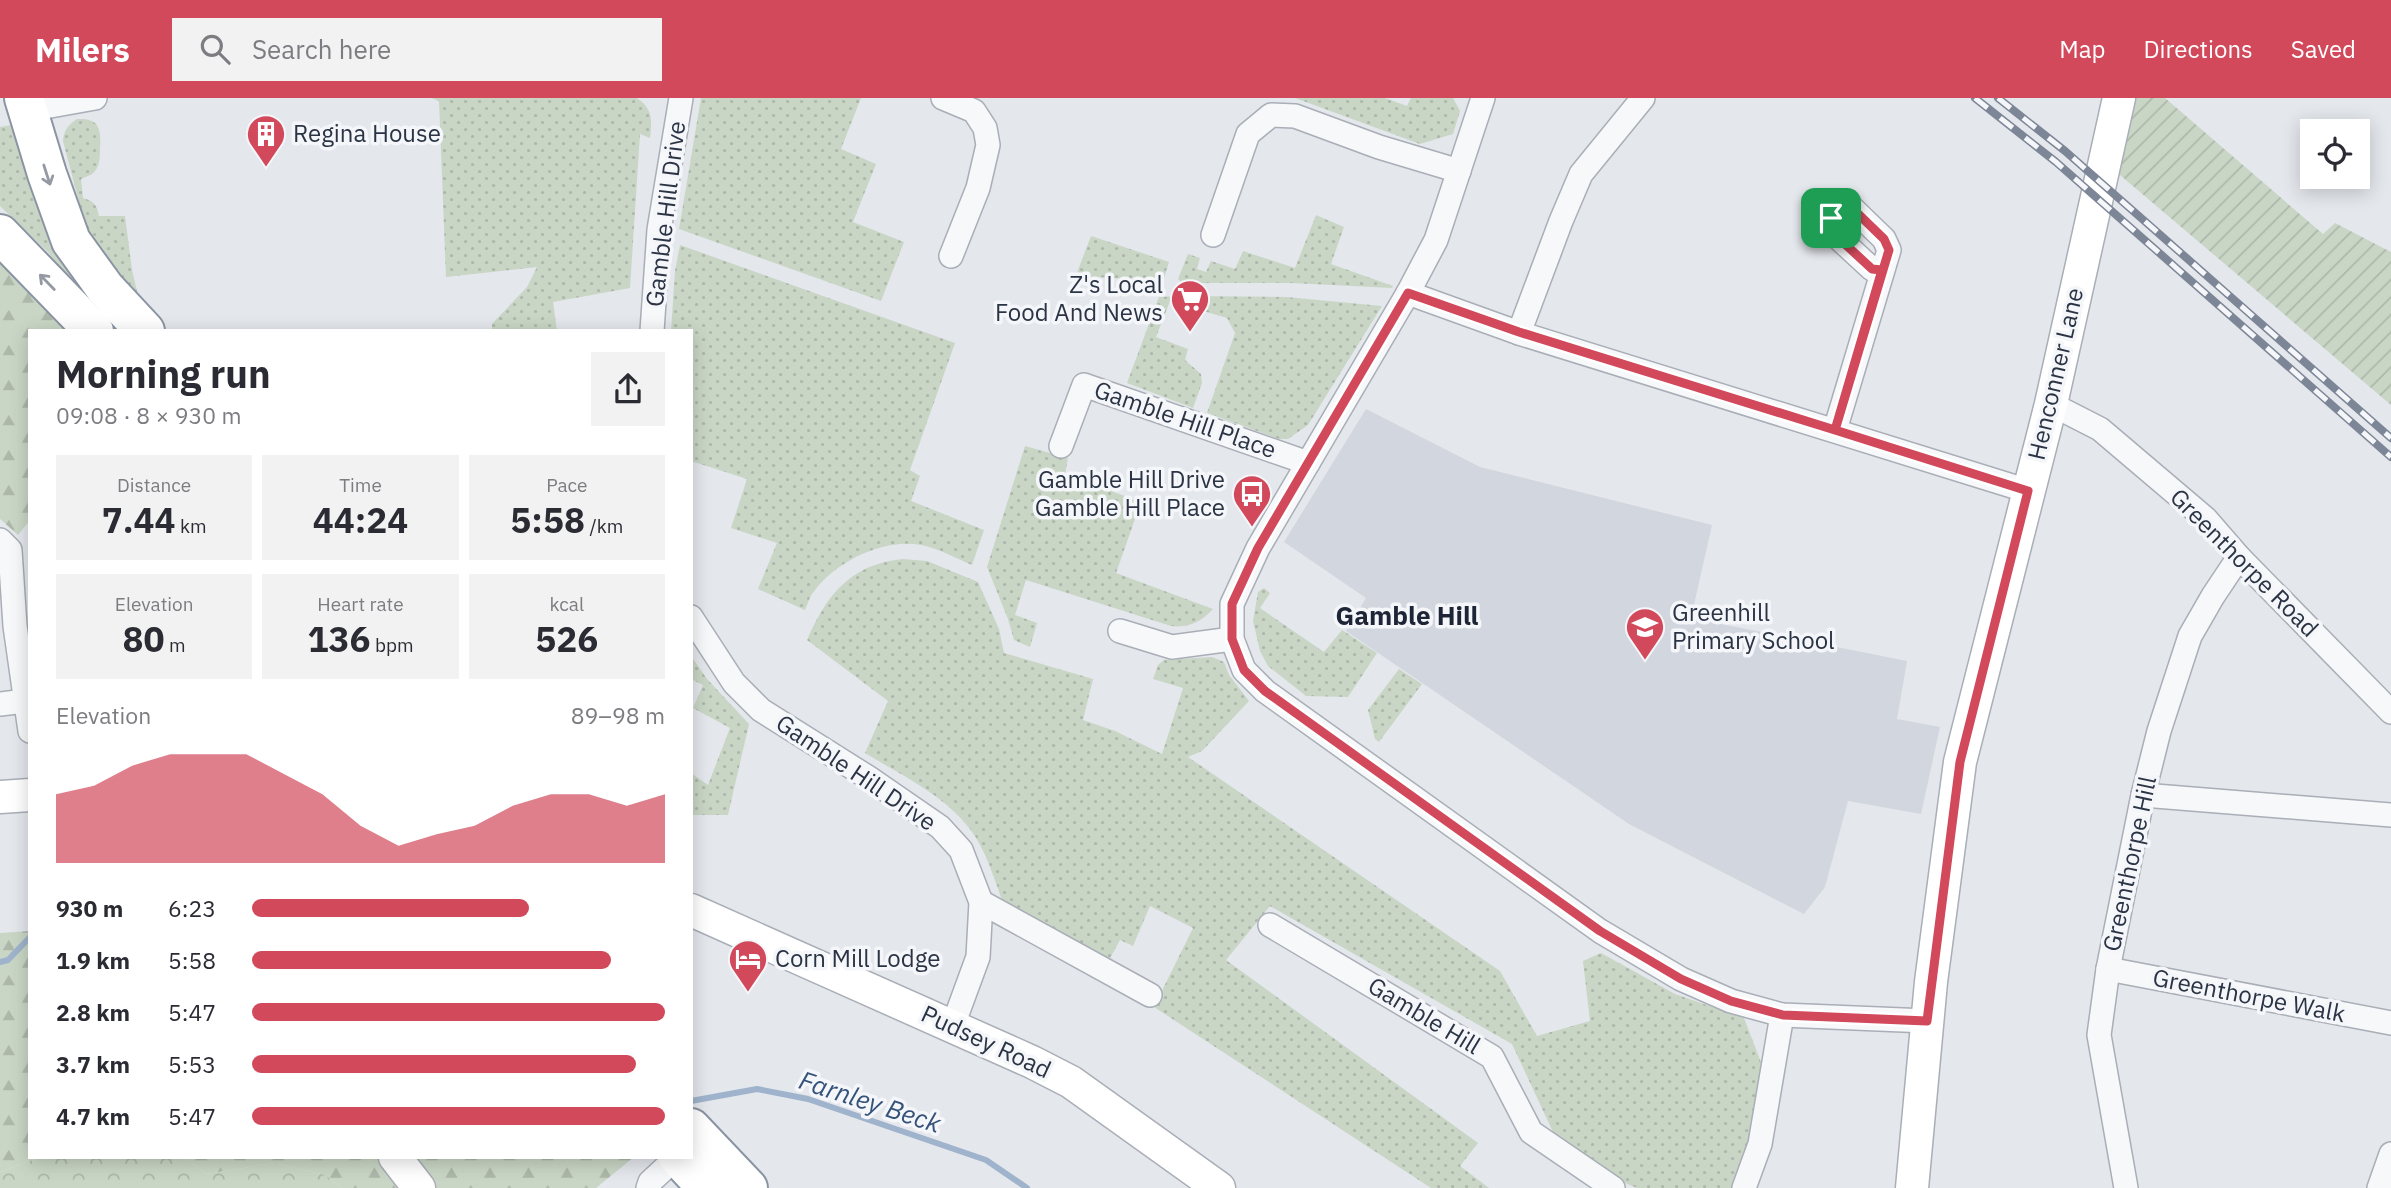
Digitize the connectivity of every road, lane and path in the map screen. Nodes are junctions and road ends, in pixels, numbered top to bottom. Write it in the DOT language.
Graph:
graph roads {
  1 [pos="95,98"];
  2 [pos="681,98"];
  3 [pos="943,98"];
  4 [pos="1483,98"];
  5 [pos="1643,98"];
  6 [pos="2119,98"];
  7 [pos="17,108"];
  8 [pos="1459,171"];
  9 [pos="3,235"];
  10 [pos="1213,235"];
  11 [pos="951,256"];
  12 [pos="1882,270"];
  13 [pos="1408,293"];
  14 [pos="92,329"];
  15 [pos="143,329"];
  16 [pos="652,329"];
  17 [pos="1519,332"];
  18 [pos="2051,404"];
  19 [pos="1835,430"];
  20 [pos="1061,446"];
  21 [pos="1307,463"];
  22 [pos="2028,491"];
  23 [pos="0,540"];
  24 [pos="2239,556"];
  25 [pos="693,620"];
  26 [pos="1120,631"];
  27 [pos="1232,639"];
  28 [pos="24,701"];
  29 [pos="0,704"];
  30 [pos="2391,712"];
  31 [pos="28,721"];
  32 [pos="28,795"];
  33 [pos="2143,795"];
  34 [pos="0,797"];
  35 [pos="2391,816"];
  36 [pos="981,902"];
  37 [pos="693,911"];
  38 [pos="1270,925"];
  39 [pos="735,930"];
  40 [pos="693,933"];
  41 [pos="2108,969"];
  42 [pos="1150,995"];
  43 [pos="1783,1015"];
  44 [pos="1927,1021"];
  45 [pos="2391,1023"];
  46 [pos="953,1025"];
  47 [pos="693,1131"];
  48 [pos="2391,1154"];
  49 [pos="397,1159"];
  50 [pos="675,1159"];
  51 [pos="681,1159"];
  52 [pos="727,1185"];
  53 [pos="419,1188"];
  54 [pos="648,1188"];
  55 [pos="1219,1188"];
  56 [pos="1613,1188"];
  57 [pos="1744,1188"];
  58 [pos="1912,1188"];
  59 [pos="2126,1188"];
  60 [pos="2379,1188"];
  1 -- 7 [label="street"];
  2 -- 16 [label="street, Gamble Hill Drive"];
  3 -- 11 [label="street"];
  4 -- 8 [label="street"];
  5 -- 17 [label="street"];
  6 -- 18 [label="street, Henconner Lane"];
  7 -- 15 [label="highway, one-way"];
  8 -- 10 [label="street"];
  8 -- 13 [label="street"];
  14 -- 9 [label="highway, one-way"];
  12 -- 19 [label="street"];
  13 -- 17 [label="street"];
  13 -- 21 [label="street"];
  17 -- 19 [label="street"];
  18 -- 22 [label="street, Henconner Lane"];
  18 -- 24 [label="street, Greenthorpe Road"];
  19 -- 22 [label="street"];
  20 -- 21 [label="street, Gamble Hill Place"];
  21 -- 27 [label="street"];
  22 -- 44 [label="street, Henconner Lane"];
  23 -- 28 [label="street"];
  24 -- 30 [label="street, Greenthorpe Road"];
  24 -- 33 [label="street, Greenthorpe Hill"];
  25 -- 36 [label="street, Gamble Hill Drive"];
  26 -- 27 [label="street"];
  27 -- 43 [label="street"];
  28 -- 29 [label="street"];
  28 -- 31 [label="street"];
  32 -- 34 [label="street"];
  33 -- 35 [label="street"];
  33 -- 41 [label="street, Greenthorpe Hill"];
  36 -- 42 [label="street"];
  36 -- 46 [label="street, Gamble Hill Drive"];
  37 -- 39 [label="street, Pudsey Road"];
  38 -- 56 [label="street, Gamble Hill"];
  39 -- 40 [label="street, Pudsey Road"];
  39 -- 46 [label="street, Pudsey Road"];
  41 -- 45 [label="street, Greenthorpe Walk"];
  41 -- 59 [label="street, Greenthorpe Hill"];
  43 -- 44 [label="street"];
  43 -- 57 [label="street"];
  44 -- 58 [label="street, Henconner Lane"];
  46 -- 55 [label="street, Pudsey Road"];
  47 -- 52 [label="highway"];
  48 -- 60 [label="street"];
  49 -- 53 [label="street"];
  50 -- 54 [label="street"];
  51 -- 52 [label="highway"];
}
